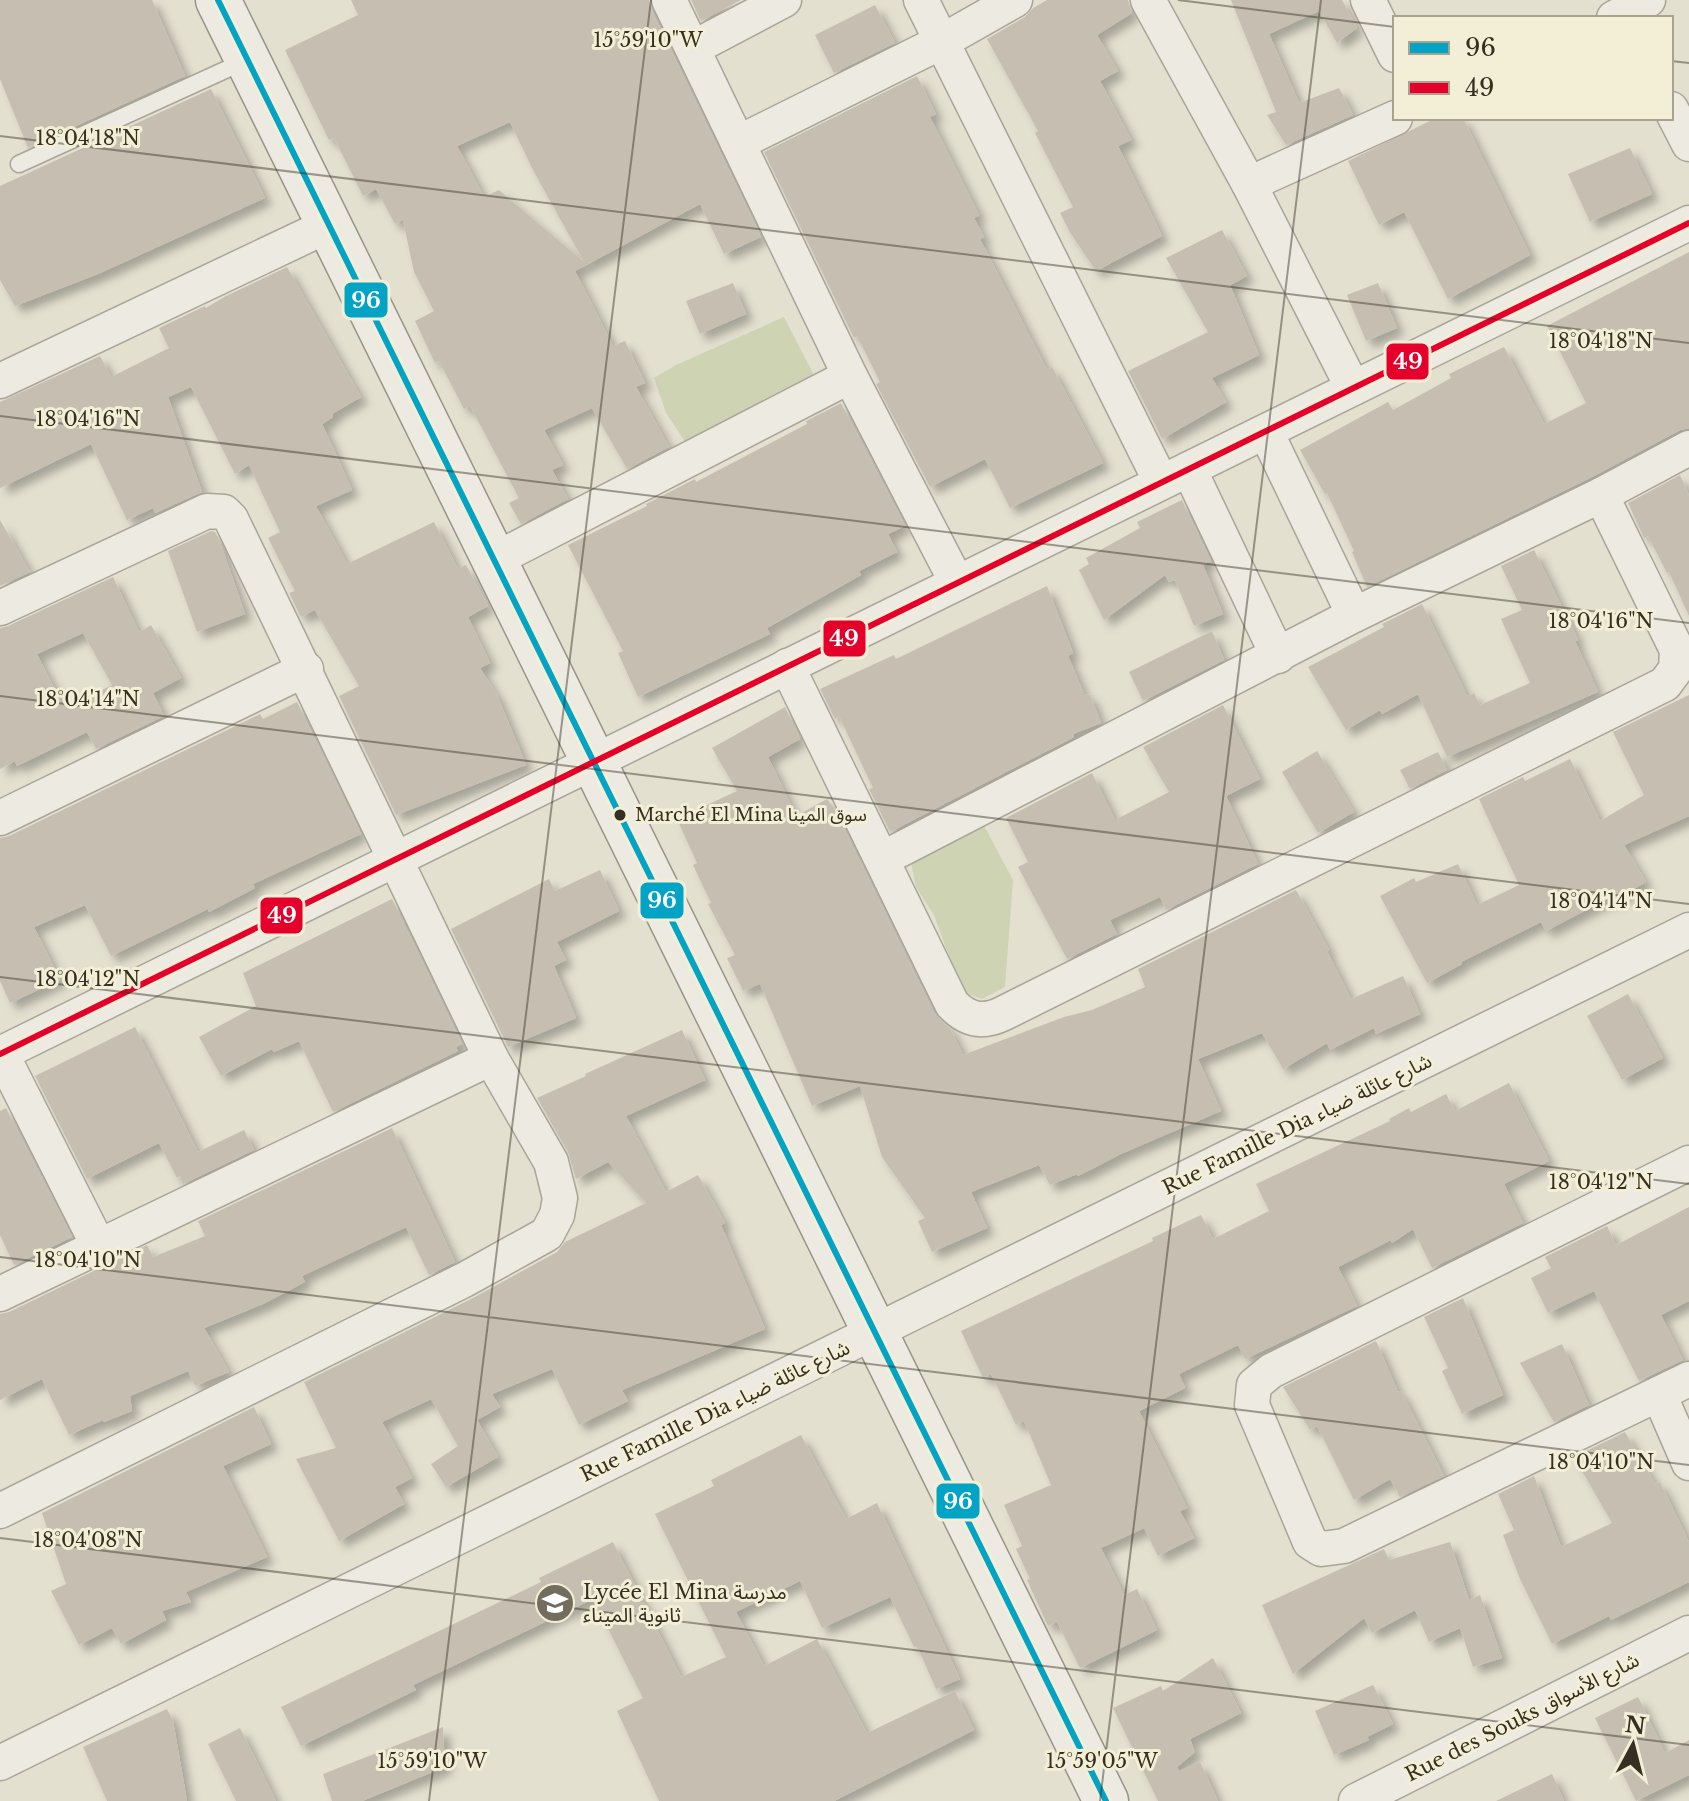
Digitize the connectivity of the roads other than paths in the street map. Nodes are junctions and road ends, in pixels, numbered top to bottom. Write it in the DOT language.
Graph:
graph roads {
  1 [pos="218,0"];
  2 [pos="669,0"];
  3 [pos="784,0"];
  4 [pos="921,0"];
  5 [pos="1015,0"];
  6 [pos="1148,0"];
  7 [pos="1368,0"];
  8 [pos="941,42"];
  9 [pos="693,48"];
  10 [pos="1393,51"];
  11 [pos="247,60"];
  12 [pos="1673,113"];
  13 [pos="1393,119"];
  14 [pos="738,143"];
  15 [pos="1689,144"];
  16 [pos="19,164"];
  17 [pos="1249,184"];
  18 [pos="1689,223"];
  19 [pos="329,225"];
  20 [pos="850,376"];
  21 [pos="0,381"];
  22 [pos="1353,388"];
  23 [pos="1266,432"];
  24 [pos="1689,448"];
  25 [pos="1175,476"];
  26 [pos="1601,495"];
  27 [pos="494,560"];
  28 [pos="957,583"];
  29 [pos="0,608"];
  30 [pos="1354,615"];
  31 [pos="1278,656"];
  32 [pos="787,666"];
  33 [pos="306,669"];
  34 [pos="594,762"];
  35 [pos="0,818"];
  36 [pos="396,859"];
  37 [pos="882,859"];
  38 [pos="1689,930"];
  39 [pos="0,1053"];
  40 [pos="491,1058"];
  41 [pos="1689,1163"];
  42 [pos="98,1245"];
  43 [pos="3,1285"];
  44 [pos="875,1332"];
  45 [pos="1689,1379"];
  46 [pos="1659,1394"];
  47 [pos="1689,1463"];
  48 [pos="0,1511"];
  49 [pos="1689,1633"];
  50 [pos="0,1763"];
  51 [pos="1106,1801"];
  52 [pos="1356,1801"];
  1 -- 11 [label="street"];
  2 -- 9 [label="street"];
  3 -- 9 [label="street"];
  4 -- 8 [label="street"];
  5 -- 8 [label="street"];
  6 -- 17 [label="street"];
  7 -- 10 [label="street"];
  8 -- 14 [label="street"];
  8 -- 25 [label="street"];
  9 -- 14 [label="street"];
  11 -- 16 [label="lane"];
  11 -- 19 [label="street"];
  12 -- 15 [label="street"];
  13 -- 17 [label="street"];
  14 -- 20 [label="street"];
  17 -- 22 [label="street"];
  18 -- 22 [label="street"];
  19 -- 21 [label="street"];
  19 -- 27 [label="street"];
  20 -- 27 [label="street"];
  20 -- 28 [label="street"];
  22 -- 23 [label="street"];
  23 -- 25 [label="street"];
  23 -- 30 [label="street"];
  24 -- 26 [label="street"];
  25 -- 28 [label="street"];
  25 -- 31 [label="street"];
  26 -- 30 [label="street"];
  26 -- 37 [label="street"];
  27 -- 34 [label="street"];
  28 -- 32 [label="street"];
  29 -- 33 [label="street"];
  30 -- 31 [label="street"];
  31 -- 37 [label="street"];
  32 -- 34 [label="street"];
  32 -- 37 [label="street"];
  33 -- 35 [label="street"];
  33 -- 36 [label="street"];
  34 -- 36 [label="street"];
  34 -- 44 [label="street"];
  36 -- 39 [label="street"];
  36 -- 40 [label="street"];
  38 -- 44 [label="street, Rue Famille Dia شارع عائلة ضياء"];
  39 -- 42 [label="street"];
  40 -- 42 [label="street"];
  40 -- 48 [label="street"];
  41 -- 46 [label="street"];
  42 -- 43 [label="street"];
  44 -- 50 [label="street, Rue Famille Dia شارع عائلة ضياء"];
  44 -- 51 [label="street"];
  45 -- 46 [label="street"];
  46 -- 47 [label="street"];
  49 -- 52 [label="street, Rue des Souks شارع الأسواق"];
}
